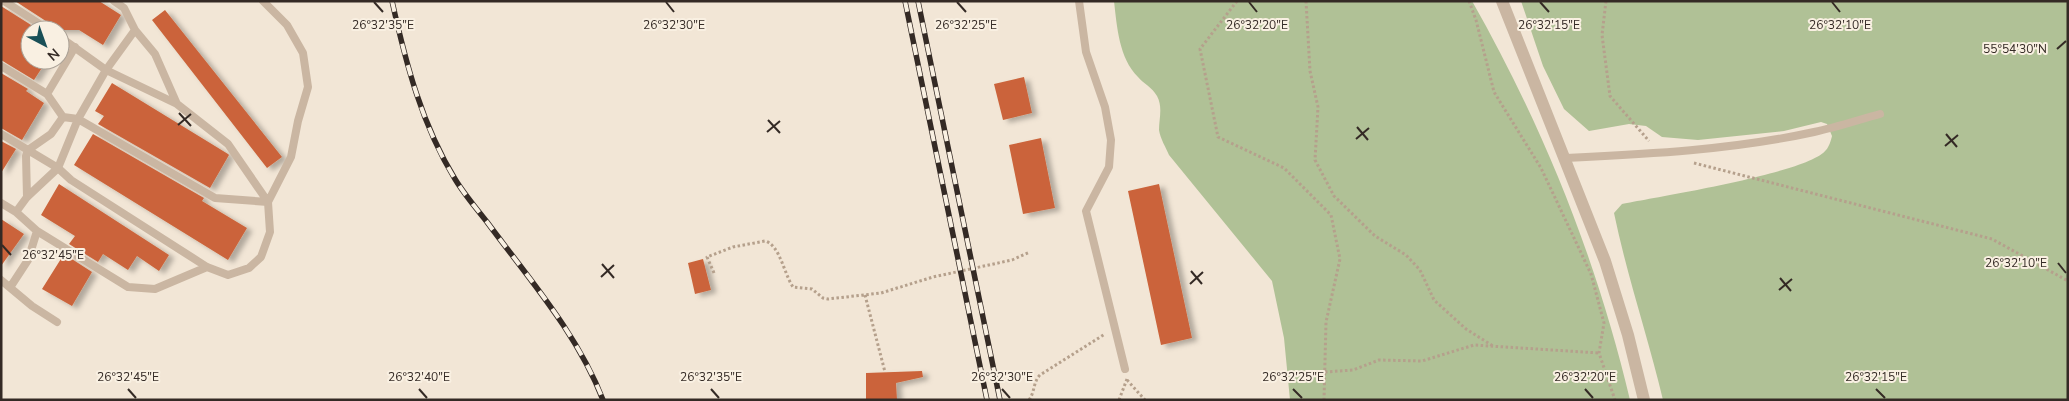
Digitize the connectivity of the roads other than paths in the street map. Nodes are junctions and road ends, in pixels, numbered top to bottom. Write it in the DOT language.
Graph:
graph roads {
  1 [pos="4,1"];
  2 [pos="114,1"];
  3 [pos="263,1"];
  4 [pos="1079,1"];
  5 [pos="1502,1"];
  6 [pos="33,20"];
  7 [pos="135,30"];
  8 [pos="70,43"];
  9 [pos="75,46"];
  10 [pos="1,66"];
  11 [pos="106,70"];
  12 [pos="47,94"];
  13 [pos="177,104"];
  14 [pos="1880,114"];
  15 [pos="63,117"];
  16 [pos="78,119"];
  17 [pos="1,134"];
  18 [pos="28,150"];
  19 [pos="1565,158"];
  20 [pos="58,168"];
  21 [pos="27,197"];
  22 [pos="268,202"];
  23 [pos="1,203"];
  24 [pos="16,212"];
  25 [pos="37,231"];
  26 [pos="207,267"];
  27 [pos="1,280"];
  28 [pos="12,286"];
  29 [pos="57,322"];
  30 [pos="1125,369"];
  31 [pos="1644,400"];
  1 -- 6 [label="lane"];
  2 -- 7 [label="lane"];
  3 -- 22 [label="lane"];
  4 -- 30 [label="lane"];
  5 -- 19 [label="street"];
  7 -- 11 [label="lane"];
  7 -- 13 [label="lane"];
  8 -- 9 [label="lane"];
  9 -- 11 [label="lane"];
  9 -- 12 [label="lane"];
  10 -- 12 [label="lane"];
  11 -- 13 [label="lane"];
  11 -- 16 [label="lane"];
  12 -- 15 [label="lane"];
  13 -- 22 [label="lane"];
  14 -- 19 [label="lane"];
  15 -- 16 [label="lane"];
  15 -- 18 [label="lane"];
  16 -- 20 [label="lane"];
  16 -- 22 [label="lane"];
  17 -- 18 [label="lane"];
  18 -- 20 [label="lane"];
  18 -- 21 [label="lane"];
  19 -- 31 [label="street"];
  20 -- 21 [label="lane"];
  20 -- 26 [label="lane"];
  21 -- 24 [label="lane"];
  22 -- 26 [label="lane"];
  23 -- 24 [label="lane"];
  24 -- 25 [label="lane"];
  25 -- 26 [label="lane"];
  25 -- 28 [label="lane"];
  27 -- 28 [label="lane"];
  28 -- 29 [label="lane"];
}
